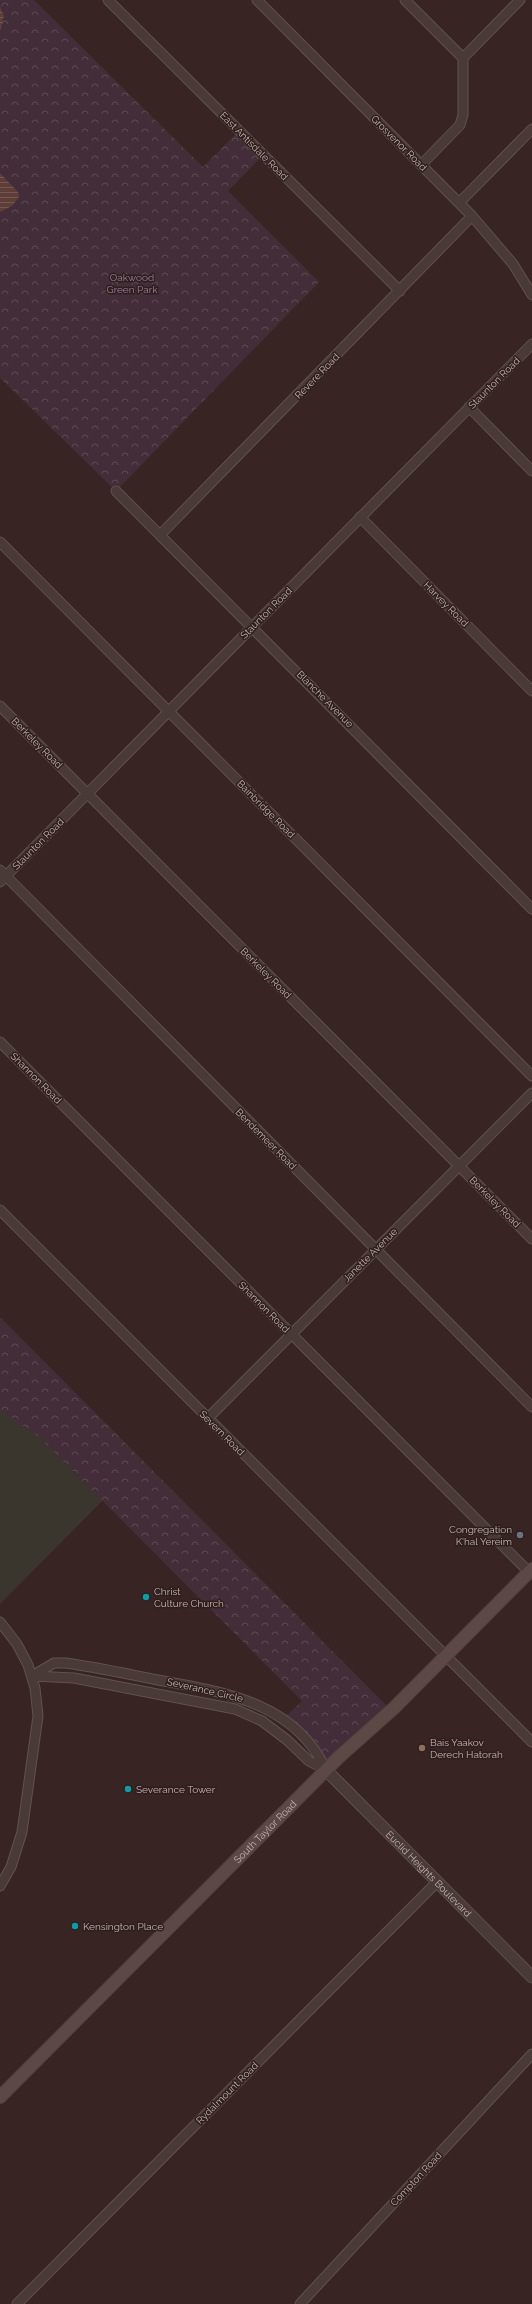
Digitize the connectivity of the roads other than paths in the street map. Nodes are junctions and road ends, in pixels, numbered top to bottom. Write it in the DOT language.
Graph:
graph roads {
  1 [pos="108,0"];
  2 [pos="257,0"];
  3 [pos="404,0"];
  4 [pos="520,0"];
  5 [pos="463,58"];
  6 [pos="532,129"];
  7 [pos="421,165"];
  8 [pos="459,203"];
  9 [pos="472,216"];
  10 [pos="400,291"];
  11 [pos="532,295"];
  12 [pos="532,344"];
  13 [pos="469,407"];
  14 [pos="532,471"];
  15 [pos="116,491"];
  16 [pos="360,517"];
  17 [pos="160,535"];
  18 [pos="0,542"];
  19 [pos="253,626"];
  20 [pos="532,691"];
  21 [pos="0,706"];
  22 [pos="169,712"];
  23 [pos="88,794"];
  24 [pos="2,876"];
  25 [pos="532,909"];
  26 [pos="0,1042"];
  27 [pos="532,1076"];
  28 [pos="532,1093"];
  29 [pos="459,1166"];
  30 [pos="0,1210"];
  31 [pos="532,1239"];
  32 [pos="376,1249"];
  33 [pos="291,1335"];
  34 [pos="532,1406"];
  35 [pos="208,1418"];
  36 [pos="530,1571"];
  37 [pos="0,1622"];
  38 [pos="445,1656"];
  39 [pos="32,1676"];
  40 [pos="532,1742"];
  41 [pos="326,1770"];
  42 [pos="437,1882"];
  43 [pos="0,1886"];
  44 [pos="532,1977"];
  45 [pos="532,2054"];
  46 [pos="0,2097"];
  47 [pos="17,2304"];
  48 [pos="300,2304"];
  1 -- 10 [label="street, East Antisdale Road"];
  2 -- 7 [label="street, Grosvenor Road"];
  3 -- 5 [label="street"];
  4 -- 5 [label="street"];
  5 -- 7 [label="street"];
  6 -- 8 [label="street"];
  7 -- 8 [label="street, Grosvenor Road"];
  8 -- 9 [label="street, Grosvenor Road"];
  9 -- 10 [label="street, Revere Road"];
  9 -- 11 [label="street, Grosvenor Road"];
  10 -- 17 [label="street, Revere Road"];
  12 -- 13 [label="street, Staunton Road"];
  13 -- 14 [label="street"];
  13 -- 16 [label="street, Staunton Road"];
  15 -- 17 [label="street, Blanche Avenue"];
  16 -- 19 [label="street, Staunton Road"];
  16 -- 20 [label="street, Harvey Road"];
  17 -- 19 [label="street, Blanche Avenue"];
  18 -- 22 [label="street, Bainbridge Road"];
  19 -- 22 [label="street, Staunton Road"];
  19 -- 25 [label="street, Blanche Avenue"];
  21 -- 23 [label="street, Berkeley Road"];
  22 -- 23 [label="street, Staunton Road"];
  22 -- 27 [label="street, Bainbridge Road"];
  23 -- 24 [label="street, Staunton Road"];
  23 -- 29 [label="street, Berkeley Road"];
  24 -- 32 [label="street, Bendemeer Road"];
  26 -- 33 [label="street, Shannon Road"];
  28 -- 29 [label="street, Janette Avenue"];
  29 -- 31 [label="street, Berkeley Road"];
  29 -- 32 [label="street, Janette Avenue"];
  30 -- 35 [label="street, Severn Road"];
  32 -- 33 [label="street, Janette Avenue"];
  32 -- 34 [label="street, Bendemeer Road"];
  33 -- 35 [label="street, Janette Avenue"];
  33 -- 36 [label="street, Shannon Road"];
  35 -- 38 [label="street, Severn Road"];
  36 -- 38 [label="main road, South Taylor Road"];
  37 -- 39 [label="street"];
  38 -- 40 [label="street, Severn Road"];
  38 -- 41 [label="main road, South Taylor Road"];
  39 -- 41 [label="street, Severance Circle"];
  39 -- 41 [label="street, Severance Circle"];
  39 -- 43 [label="street"];
  41 -- 42 [label="street, Euclid Heights Boulevard"];
  41 -- 46 [label="main road, South Taylor Road"];
  42 -- 44 [label="street, Euclid Heights Boulevard"];
  42 -- 47 [label="street, Rydalmount Road"];
  45 -- 48 [label="street, Compton Road"];
}
